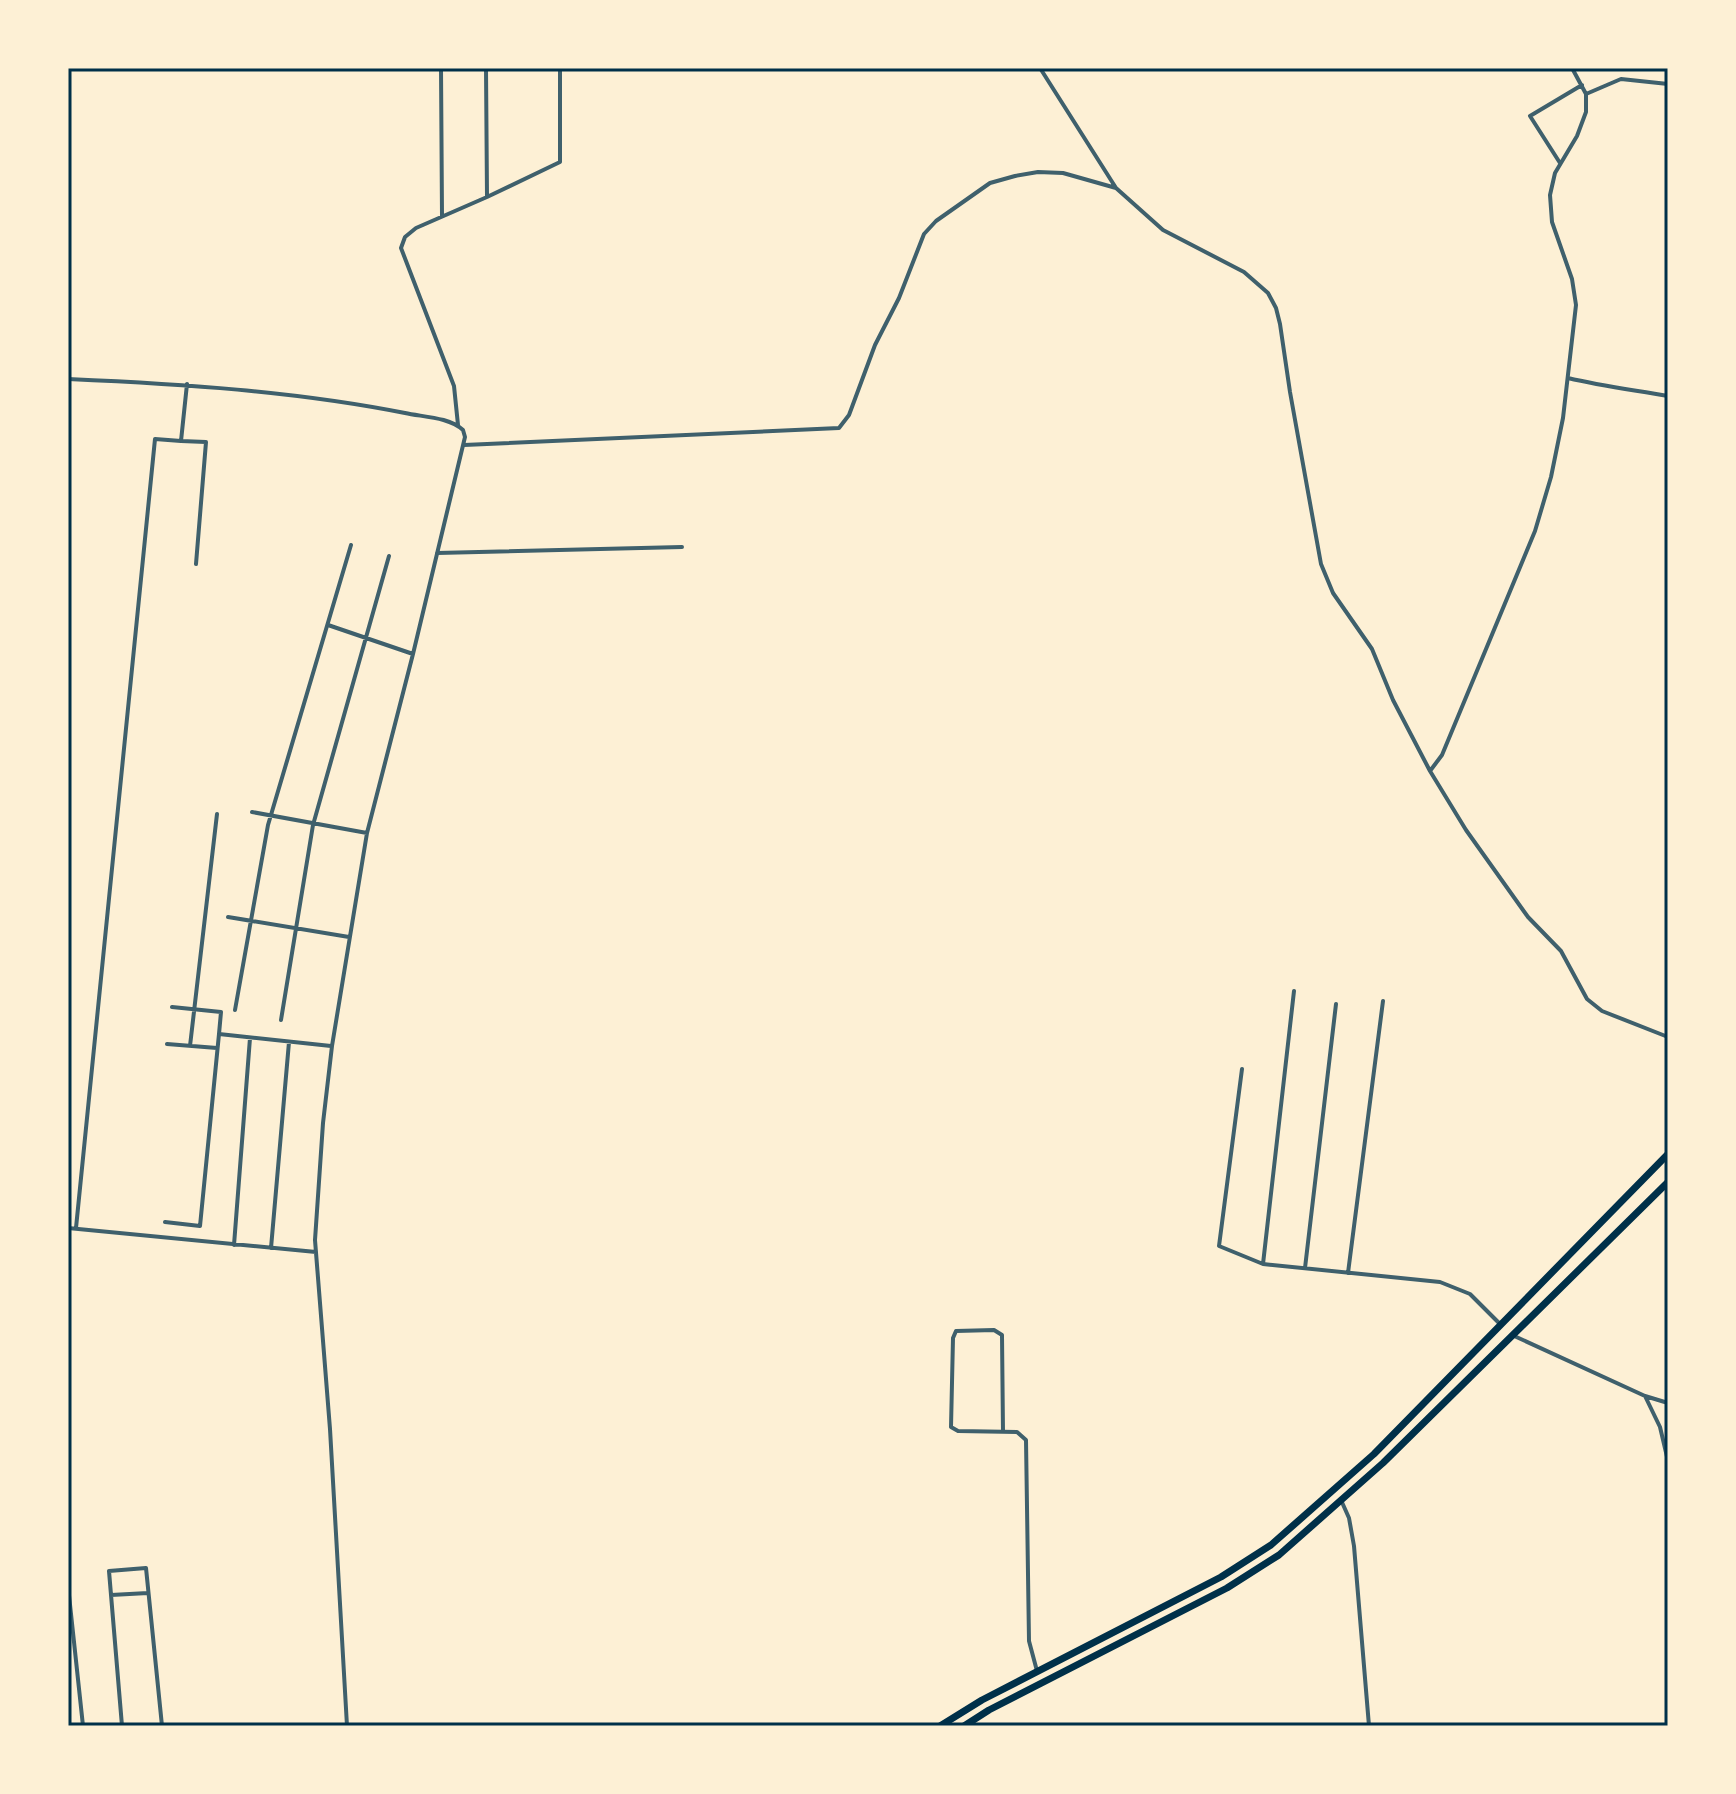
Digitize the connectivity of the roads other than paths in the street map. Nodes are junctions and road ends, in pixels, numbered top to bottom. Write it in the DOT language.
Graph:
graph roads {
  1 [pos="441,68"];
  2 [pos="486,68"];
  3 [pos="560,68"];
  4 [pos="1040,68"];
  5 [pos="1572,68"];
  6 [pos="1668,84"];
  7 [pos="1582,85"];
  8 [pos="1586,94"];
  9 [pos="1560,163"];
  10 [pos="1116,188"];
  11 [pos="487,197"];
  12 [pos="442,216"];
  13 [pos="1568,378"];
  14 [pos="68,379"];
  15 [pos="187,384"];
  16 [pos="1668,396"];
  17 [pos="458,425"];
  18 [pos="181,441"];
  19 [pos="464,445"];
  20 [pos="351,545"];
  21 [pos="682,547"];
  22 [pos="437,553"];
  23 [pos="389,556"];
  24 [pos="196,564"];
  25 [pos="327,625"];
  26 [pos="365,638"];
  27 [pos="413,654"];
  28 [pos="1430,771"];
  29 [pos="252,812"];
  30 [pos="217,814"];
  31 [pos="271,816"];
  32 [pos="313,823"];
  33 [pos="367,833"];
  34 [pos="228,917"];
  35 [pos="250,921"];
  36 [pos="295,928"];
  37 [pos="349,937"];
  38 [pos="1294,991"];
  39 [pos="1383,1001"];
  40 [pos="1336,1004"];
  41 [pos="172,1007"];
  42 [pos="194,1009"];
  43 [pos="235,1010"];
  44 [pos="281,1020"];
  45 [pos="219,1034"];
  46 [pos="1668,1037"];
  47 [pos="250,1038"];
  48 [pos="289,1042"];
  49 [pos="167,1044"];
  50 [pos="190,1046"];
  51 [pos="332,1046"];
  52 [pos="217,1048"];
  53 [pos="1242,1069"];
  54 [pos="1668,1154"];
  55 [pos="1668,1182"];
  56 [pos="165,1222"];
  57 [pos="68,1228"];
  58 [pos="76,1228"];
  59 [pos="234,1245"];
  60 [pos="271,1248"];
  61 [pos="316,1252"];
  62 [pos="1263,1264"];
  63 [pos="1305,1268"];
  64 [pos="1348,1273"];
  65 [pos="1501,1325"];
  66 [pos="1512,1335"];
  67 [pos="1645,1396"];
  68 [pos="1668,1403"];
  69 [pos="1003,1432"];
  70 [pos="1668,1461"];
  71 [pos="1341,1500"];
  72 [pos="68,1586"];
  73 [pos="148,1593"];
  74 [pos="111,1595"];
  75 [pos="1037,1672"];
  76 [pos="83,1726"];
  77 [pos="122,1726"];
  78 [pos="162,1726"];
  79 [pos="347,1726"];
  80 [pos="940,1726"];
  81 [pos="964,1726"];
  82 [pos="1369,1726"];
  1 -- 12 [label="street"];
  2 -- 11 [label="street"];
  3 -- 11 [label="street"];
  4 -- 10 [label="street"];
  5 -- 7 [label="street"];
  6 -- 8 [label="street"];
  7 -- 8 [label="street"];
  7 -- 9 [label="street"];
  8 -- 9 [label="street"];
  9 -- 13 [label="street"];
  10 -- 19 [label="street"];
  10 -- 28 [label="street"];
  11 -- 12 [label="street"];
  12 -- 17 [label="street"];
  13 -- 16 [label="street"];
  13 -- 28 [label="street"];
  14 -- 15 [label="street"];
  15 -- 17 [label="street"];
  15 -- 18 [label="street"];
  17 -- 19 [label="street"];
  18 -- 24 [label="street"];
  18 -- 58 [label="street"];
  19 -- 22 [label="street"];
  20 -- 25 [label="street"];
  21 -- 22 [label="street"];
  22 -- 27 [label="street"];
  23 -- 26 [label="street"];
  25 -- 26 [label="street"];
  25 -- 31 [label="street"];
  26 -- 27 [label="street"];
  26 -- 32 [label="street"];
  27 -- 33 [label="street"];
  28 -- 46 [label="street"];
  29 -- 31 [label="street"];
  30 -- 42 [label="street"];
  31 -- 32 [label="street"];
  31 -- 35 [label="street"];
  32 -- 33 [label="street"];
  32 -- 36 [label="street"];
  33 -- 37 [label="street"];
  34 -- 35 [label="street"];
  35 -- 36 [label="street"];
  35 -- 43 [label="street"];
  36 -- 37 [label="street"];
  36 -- 44 [label="street"];
  37 -- 51 [label="street"];
  38 -- 62 [label="street"];
  39 -- 64 [label="street"];
  40 -- 63 [label="street"];
  41 -- 42 [label="street"];
  42 -- 45 [label="street"];
  42 -- 50 [label="street"];
  45 -- 47 [label="street"];
  45 -- 52 [label="street"];
  47 -- 48 [label="street"];
  47 -- 59 [label="street"];
  48 -- 51 [label="street"];
  48 -- 60 [label="street"];
  49 -- 50 [label="street"];
  50 -- 52 [label="street"];
  51 -- 61 [label="street"];
  52 -- 56 [label="street"];
  53 -- 62 [label="street"];
  54 -- 65 [label="highway"];
  55 -- 66 [label="highway"];
  57 -- 58 [label="street"];
  58 -- 59 [label="street"];
  59 -- 60 [label="street"];
  60 -- 61 [label="street"];
  61 -- 79 [label="street"];
  62 -- 63 [label="street"];
  63 -- 64 [label="street"];
  64 -- 65 [label="street"];
  65 -- 75 [label="highway"];
  66 -- 67 [label="street"];
  66 -- 71 [label="highway"];
  67 -- 68 [label="street"];
  67 -- 70 [label="street"];
  69 -- 69 [label="street"];
  69 -- 75 [label="street"];
  71 -- 81 [label="highway"];
  71 -- 82 [label="street"];
  72 -- 76 [label="street"];
  73 -- 74 [label="street"];
  73 -- 74 [label="street"];
  73 -- 78 [label="street"];
  74 -- 77 [label="street"];
  75 -- 80 [label="highway"];
}
